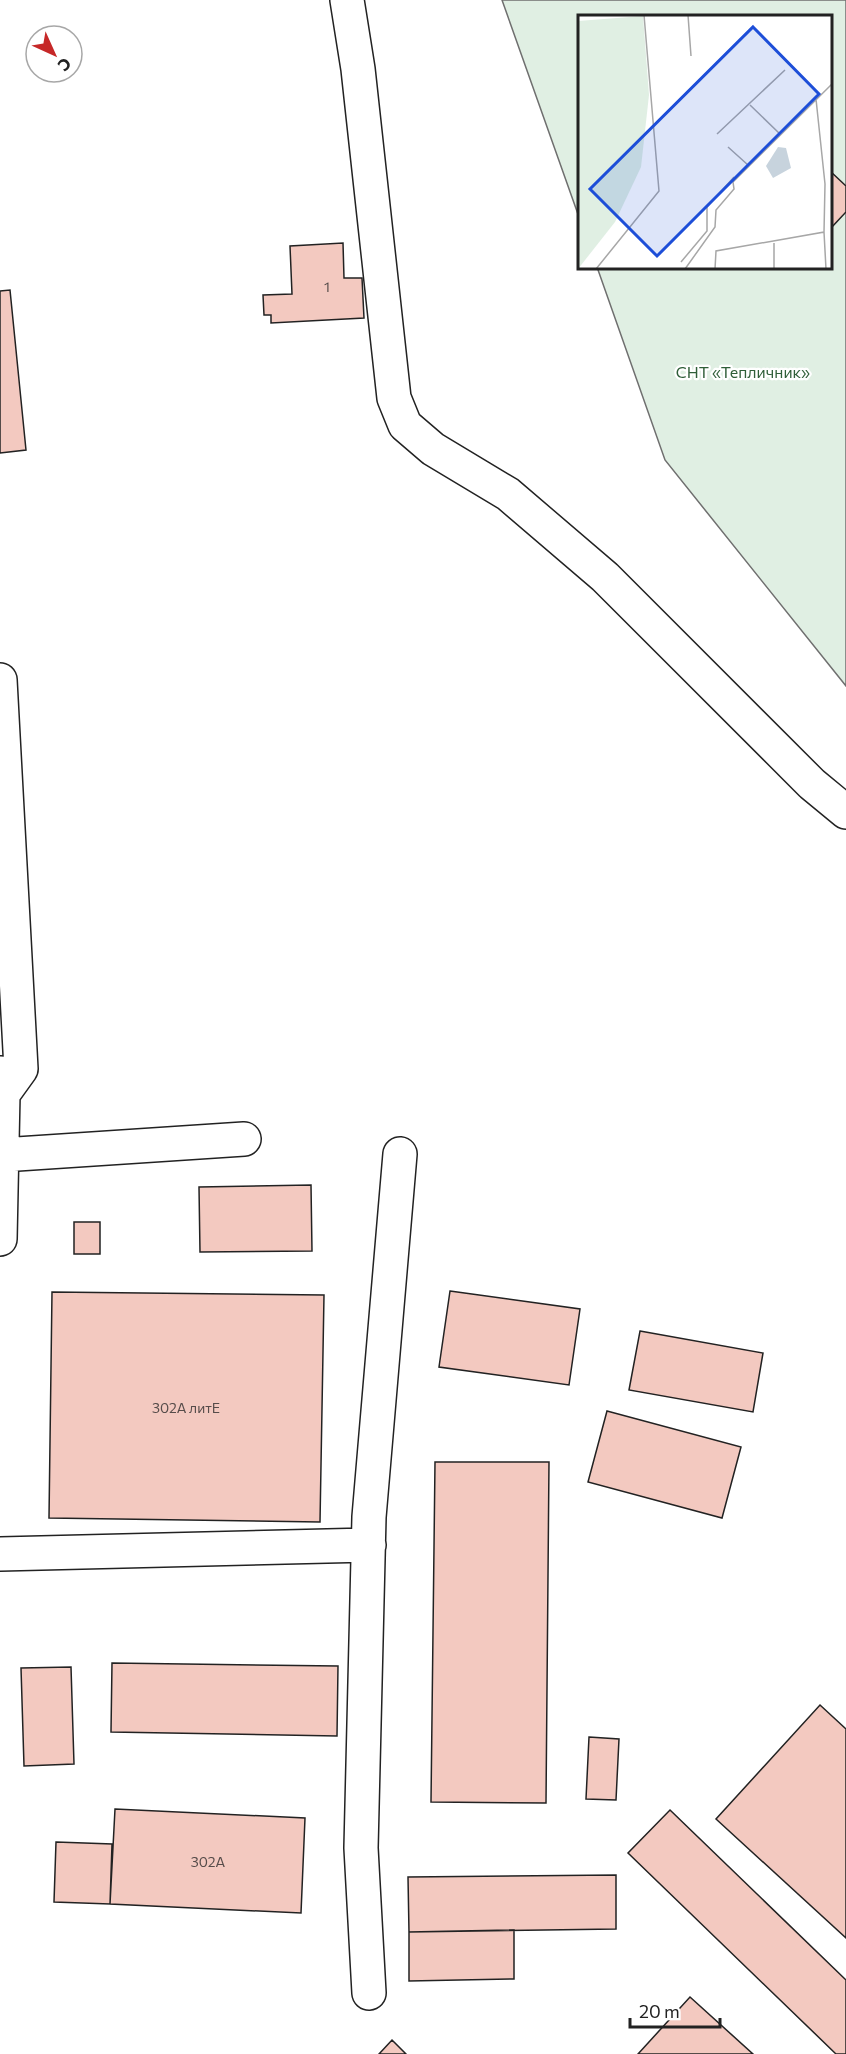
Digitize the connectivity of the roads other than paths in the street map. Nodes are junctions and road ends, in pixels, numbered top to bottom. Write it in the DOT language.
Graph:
graph roads {
  1 [pos="347,0"];
  2 [pos="0,680"];
  3 [pos="846,812"];
  4 [pos="0,1057"];
  5 [pos="3,1094"];
  6 [pos="244,1140"];
  7 [pos="400,1154"];
  8 [pos="2,1155"];
  9 [pos="0,1239"];
  10 [pos="369,1545"];
  11 [pos="0,1554"];
  12 [pos="369,1993"];
  1 -- 3 [label="street"];
  2 -- 5 [label="street"];
  4 -- 5 [label="street"];
  5 -- 8 [label="street"];
  6 -- 8 [label="street"];
  7 -- 10 [label="street"];
  8 -- 9 [label="street"];
  10 -- 11 [label="street"];
  10 -- 12 [label="street"];
}
